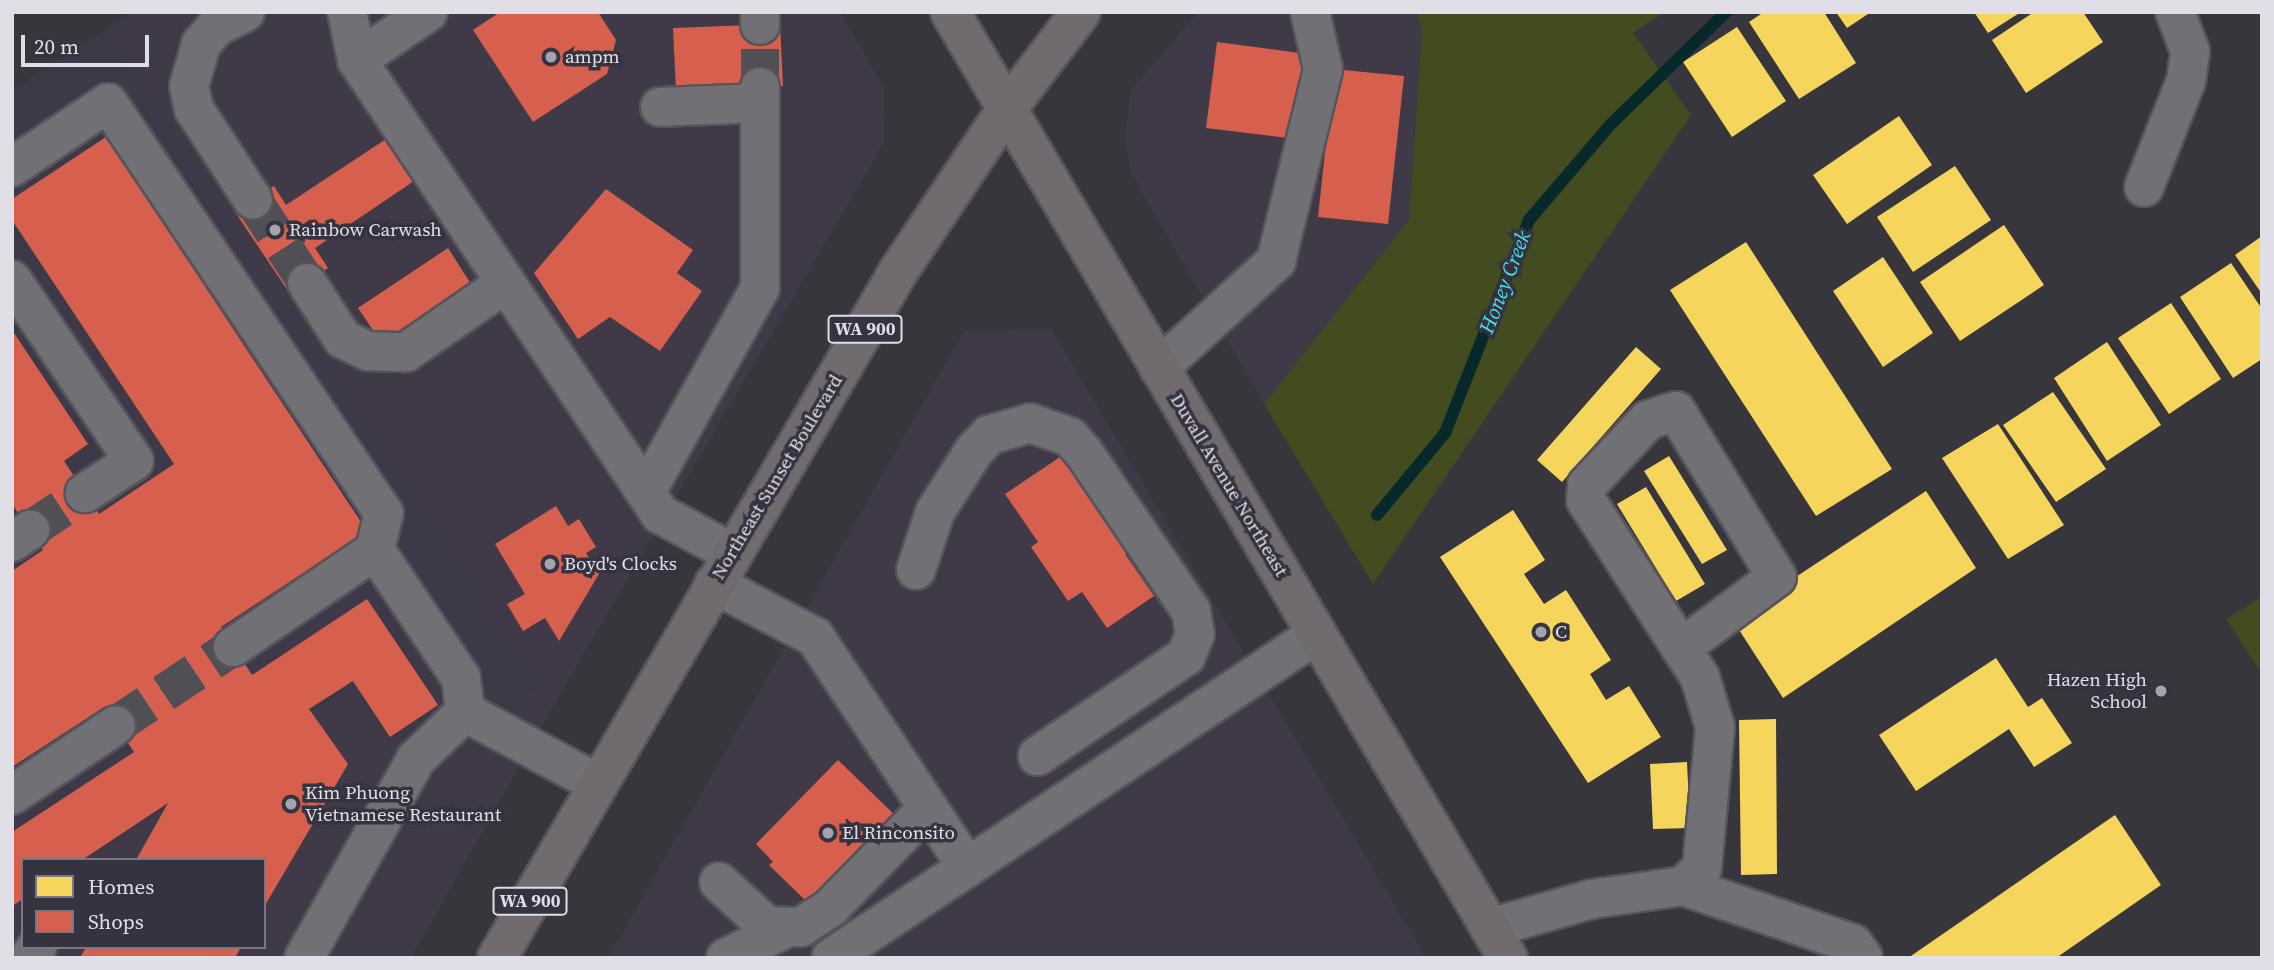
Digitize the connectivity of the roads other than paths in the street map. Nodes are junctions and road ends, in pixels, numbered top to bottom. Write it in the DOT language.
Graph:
graph roads {
  1 [pos="245,12"];
  2 [pos="347,12"];
  3 [pos="428,12"];
  4 [pos="950,12"];
  5 [pos="1081,12"];
  6 [pos="1310,12"];
  7 [pos="2175,12"];
  8 [pos="357,60"];
  9 [pos="660,107"];
  10 [pos="1006,110"];
  11 [pos="12,167"];
  12 [pos="2144,187"];
  13 [pos="253,200"];
  14 [pos="12,280"];
  15 [pos="307,283"];
  16 [pos="506,283"];
  17 [pos="1159,368"];
  18 [pos="646,492"];
  19 [pos="85,493"];
  20 [pos="375,550"];
  21 [pos="723,568"];
  22 [pos="916,570"];
  23 [pos="1317,634"];
  24 [pos="233,646"];
  25 [pos="1681,648"];
  26 [pos="464,712"];
  27 [pos="117,725"];
  28 [pos="1038,756"];
  29 [pos="598,784"];
  30 [pos="12,795"];
  31 [pos="928,808"];
  32 [pos="967,867"];
  33 [pos="719,882"];
  34 [pos="1683,886"];
  35 [pos="784,929"];
  36 [pos="1499,943"];
  37 [pos="12,948"];
  38 [pos="18,958"];
  39 [pos="304,958"];
  40 [pos="497,958"];
  41 [pos="726,958"];
  42 [pos="831,958"];
  43 [pos="1863,958"];
  1 -- 13 [label="street"];
  2 -- 8 [label="street"];
  3 -- 8 [label="street"];
  4 -- 10 [label="main road, Duvall Avenue Northeast"];
  5 -- 10 [label="main road, Northeast Sunset Boulevard / WA 900"];
  6 -- 17 [label="street"];
  7 -- 12 [label="street"];
  8 -- 16 [label="street"];
  9 -- 18 [label="street"];
  10 -- 17 [label="main road, Duvall Avenue Northeast"];
  10 -- 21 [label="main road, Northeast Sunset Boulevard / WA 900"];
  11 -- 20 [label="street"];
  14 -- 19 [label="street"];
  15 -- 16 [label="street"];
  16 -- 18 [label="street"];
  17 -- 23 [label="main road, Duvall Avenue Northeast"];
  18 -- 21 [label="street"];
  20 -- 24 [label="street"];
  20 -- 26 [label="street"];
  21 -- 29 [label="main road, Northeast Sunset Boulevard / WA 900"];
  21 -- 31 [label="street"];
  22 -- 28 [label="street"];
  23 -- 32 [label="street"];
  23 -- 36 [label="main road, Duvall Avenue Northeast"];
  25 -- 25 [label="street"];
  25 -- 34 [label="street"];
  26 -- 29 [label="street"];
  26 -- 39 [label="street"];
  27 -- 30 [label="street"];
  29 -- 40 [label="main road, Northeast Sunset Boulevard / WA 900"];
  31 -- 32 [label="street"];
  31 -- 35 [label="street"];
  32 -- 42 [label="street"];
  33 -- 35 [label="street"];
  34 -- 36 [label="street"];
  34 -- 43 [label="street"];
  35 -- 41 [label="street"];
  37 -- 38 [label="street"];
}
